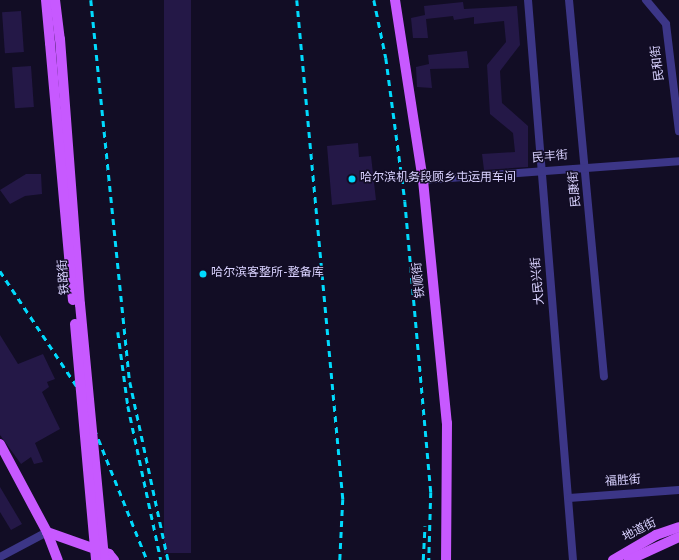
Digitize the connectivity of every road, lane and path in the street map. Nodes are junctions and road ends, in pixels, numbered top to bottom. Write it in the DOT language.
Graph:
graph roads {
  1 [pos="46,0"];
  2 [pos="55,0"];
  3 [pos="395,0"];
  4 [pos="528,0"];
  5 [pos="569,0"];
  6 [pos="646,0"];
  7 [pos="55,41"];
  8 [pos="679,131"];
  9 [pos="679,161"];
  10 [pos="586,167"];
  11 [pos="542,171"];
  12 [pos="423,180"];
  13 [pos="604,376"];
  14 [pos="0,444"];
  15 [pos="679,490"];
  16 [pos="569,498"];
  17 [pos="679,527"];
  18 [pos="47,532"];
  19 [pos="679,537"];
  20 [pos="0,557"];
  21 [pos="58,560"];
  22 [pos="96,560"];
  23 [pos="104,560"];
  24 [pos="114,560"];
  25 [pos="446,560"];
  26 [pos="573,560"];
  27 [pos="613,560"];
  28 [pos="629,560"];
  1 -- 7 [label="main road, 铁路街"];
  2 -- 7 [label="main road, 铁路街"];
  3 -- 12 [label="main road, 铁顺街"];
  4 -- 11 [label="street, 大民兴街"];
  5 -- 10 [label="street, 民康街"];
  6 -- 8 [label="street, 民和街"];
  7 -- 22 [label="main road, bridge"];
  7 -- 23 [label="main road, 铁路街, bridge"];
  9 -- 10 [label="street, 民丰街"];
  10 -- 11 [label="street, 民丰街"];
  10 -- 13 [label="street, 民康街"];
  11 -- 12 [label="street, 民丰街"];
  11 -- 16 [label="street, 大民兴街"];
  12 -- 25 [label="main road, 铁顺街"];
  14 -- 18 [label="main road"];
  15 -- 16 [label="street, 福胜街"];
  16 -- 26 [label="street, 大民兴街"];
  17 -- 27 [label="main road, 地道街"];
  18 -- 20 [label="street"];
  18 -- 21 [label="main road"];
  18 -- 24 [label="main road"];
  19 -- 28 [label="main road"];
}
